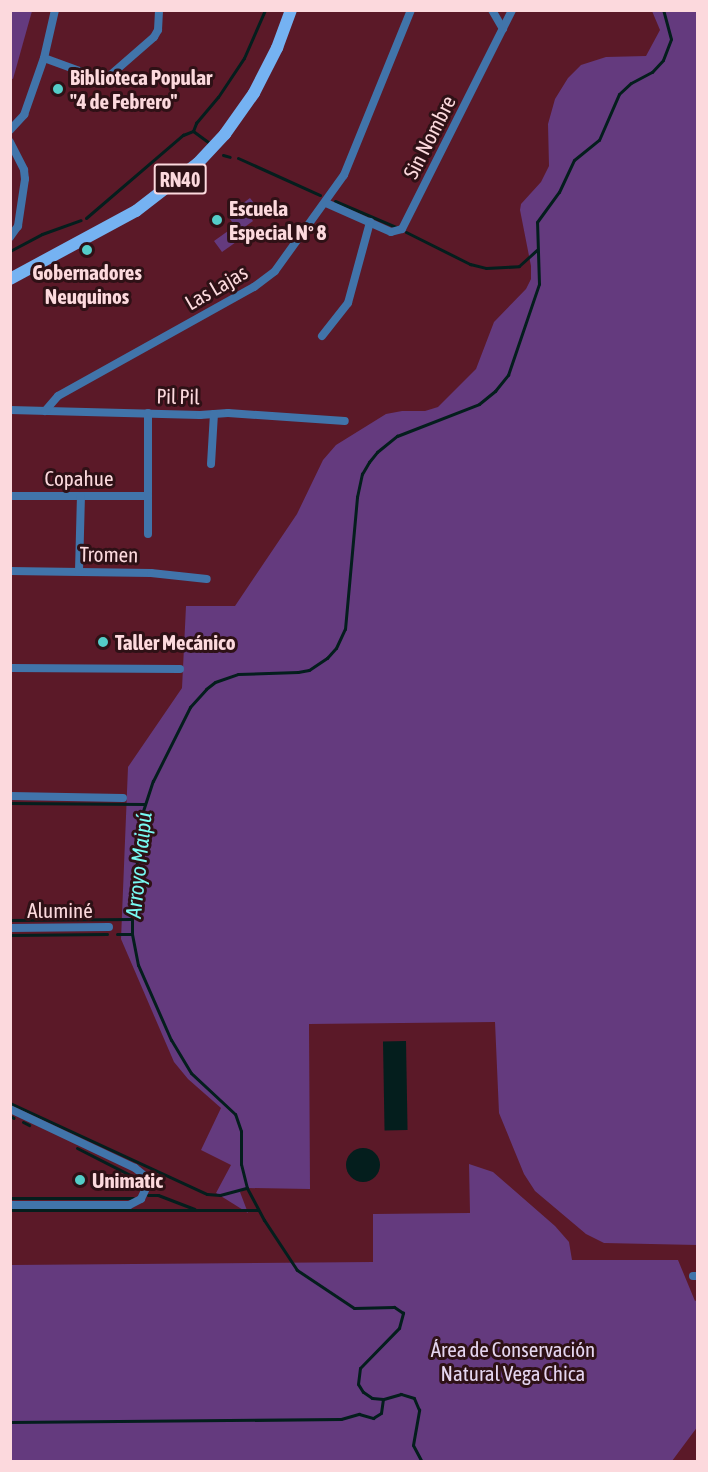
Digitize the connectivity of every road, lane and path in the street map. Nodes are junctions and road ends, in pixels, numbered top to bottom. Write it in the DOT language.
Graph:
graph roads {
  1 [pos="55,10"];
  2 [pos="159,10"];
  3 [pos="411,10"];
  4 [pos="492,10"];
  5 [pos="512,10"];
  6 [pos="290,13"];
  7 [pos="503,29"];
  8 [pos="44,58"];
  9 [pos="10,130"];
  10 [pos="10,142"];
  11 [pos="326,202"];
  12 [pos="370,222"];
  13 [pos="10,237"];
  14 [pos="10,279"];
  15 [pos="322,336"];
  16 [pos="10,410"];
  17 [pos="45,411"];
  18 [pos="148,413"];
  19 [pos="214,414"];
  20 [pos="345,421"];
  21 [pos="211,464"];
  22 [pos="10,496"];
  23 [pos="81,496"];
  24 [pos="148,496"];
  25 [pos="148,534"];
  26 [pos="10,571"];
  27 [pos="79,572"];
  28 [pos="207,579"];
  29 [pos="10,668"];
  30 [pos="180,669"];
  31 [pos="10,796"];
  32 [pos="123,798"];
  33 [pos="109,927"];
  34 [pos="10,928"];
  35 [pos="10,1109"];
  36 [pos="10,1205"];
  1 -- 8 [label="street"];
  2 -- 8 [label="street"];
  3 -- 11 [label="street, Las Lajas"];
  4 -- 7 [label="street"];
  5 -- 7 [label="street, Sin Nombre"];
  6 -- 14 [label="main road, RN40"];
  7 -- 12 [label="street, Sin Nombre"];
  8 -- 9 [label="street"];
  10 -- 13 [label="street"];
  11 -- 12 [label="street, Sin Nombre"];
  11 -- 17 [label="street, Las Lajas"];
  12 -- 15 [label="street"];
  16 -- 17 [label="street, Pil Pil"];
  17 -- 18 [label="street, Pil Pil"];
  18 -- 19 [label="street, Pil Pil"];
  18 -- 24 [label="street"];
  19 -- 20 [label="street, Pil Pil"];
  19 -- 21 [label="street"];
  22 -- 23 [label="street, Copahue"];
  23 -- 24 [label="street, Copahue"];
  23 -- 27 [label="street"];
  24 -- 25 [label="street"];
  26 -- 27 [label="street, Tromen"];
  27 -- 28 [label="street, Tromen"];
  29 -- 30 [label="street"];
  31 -- 32 [label="street"];
  33 -- 34 [label="street, Aluminé"];
  35 -- 36 [label="street"];
}
